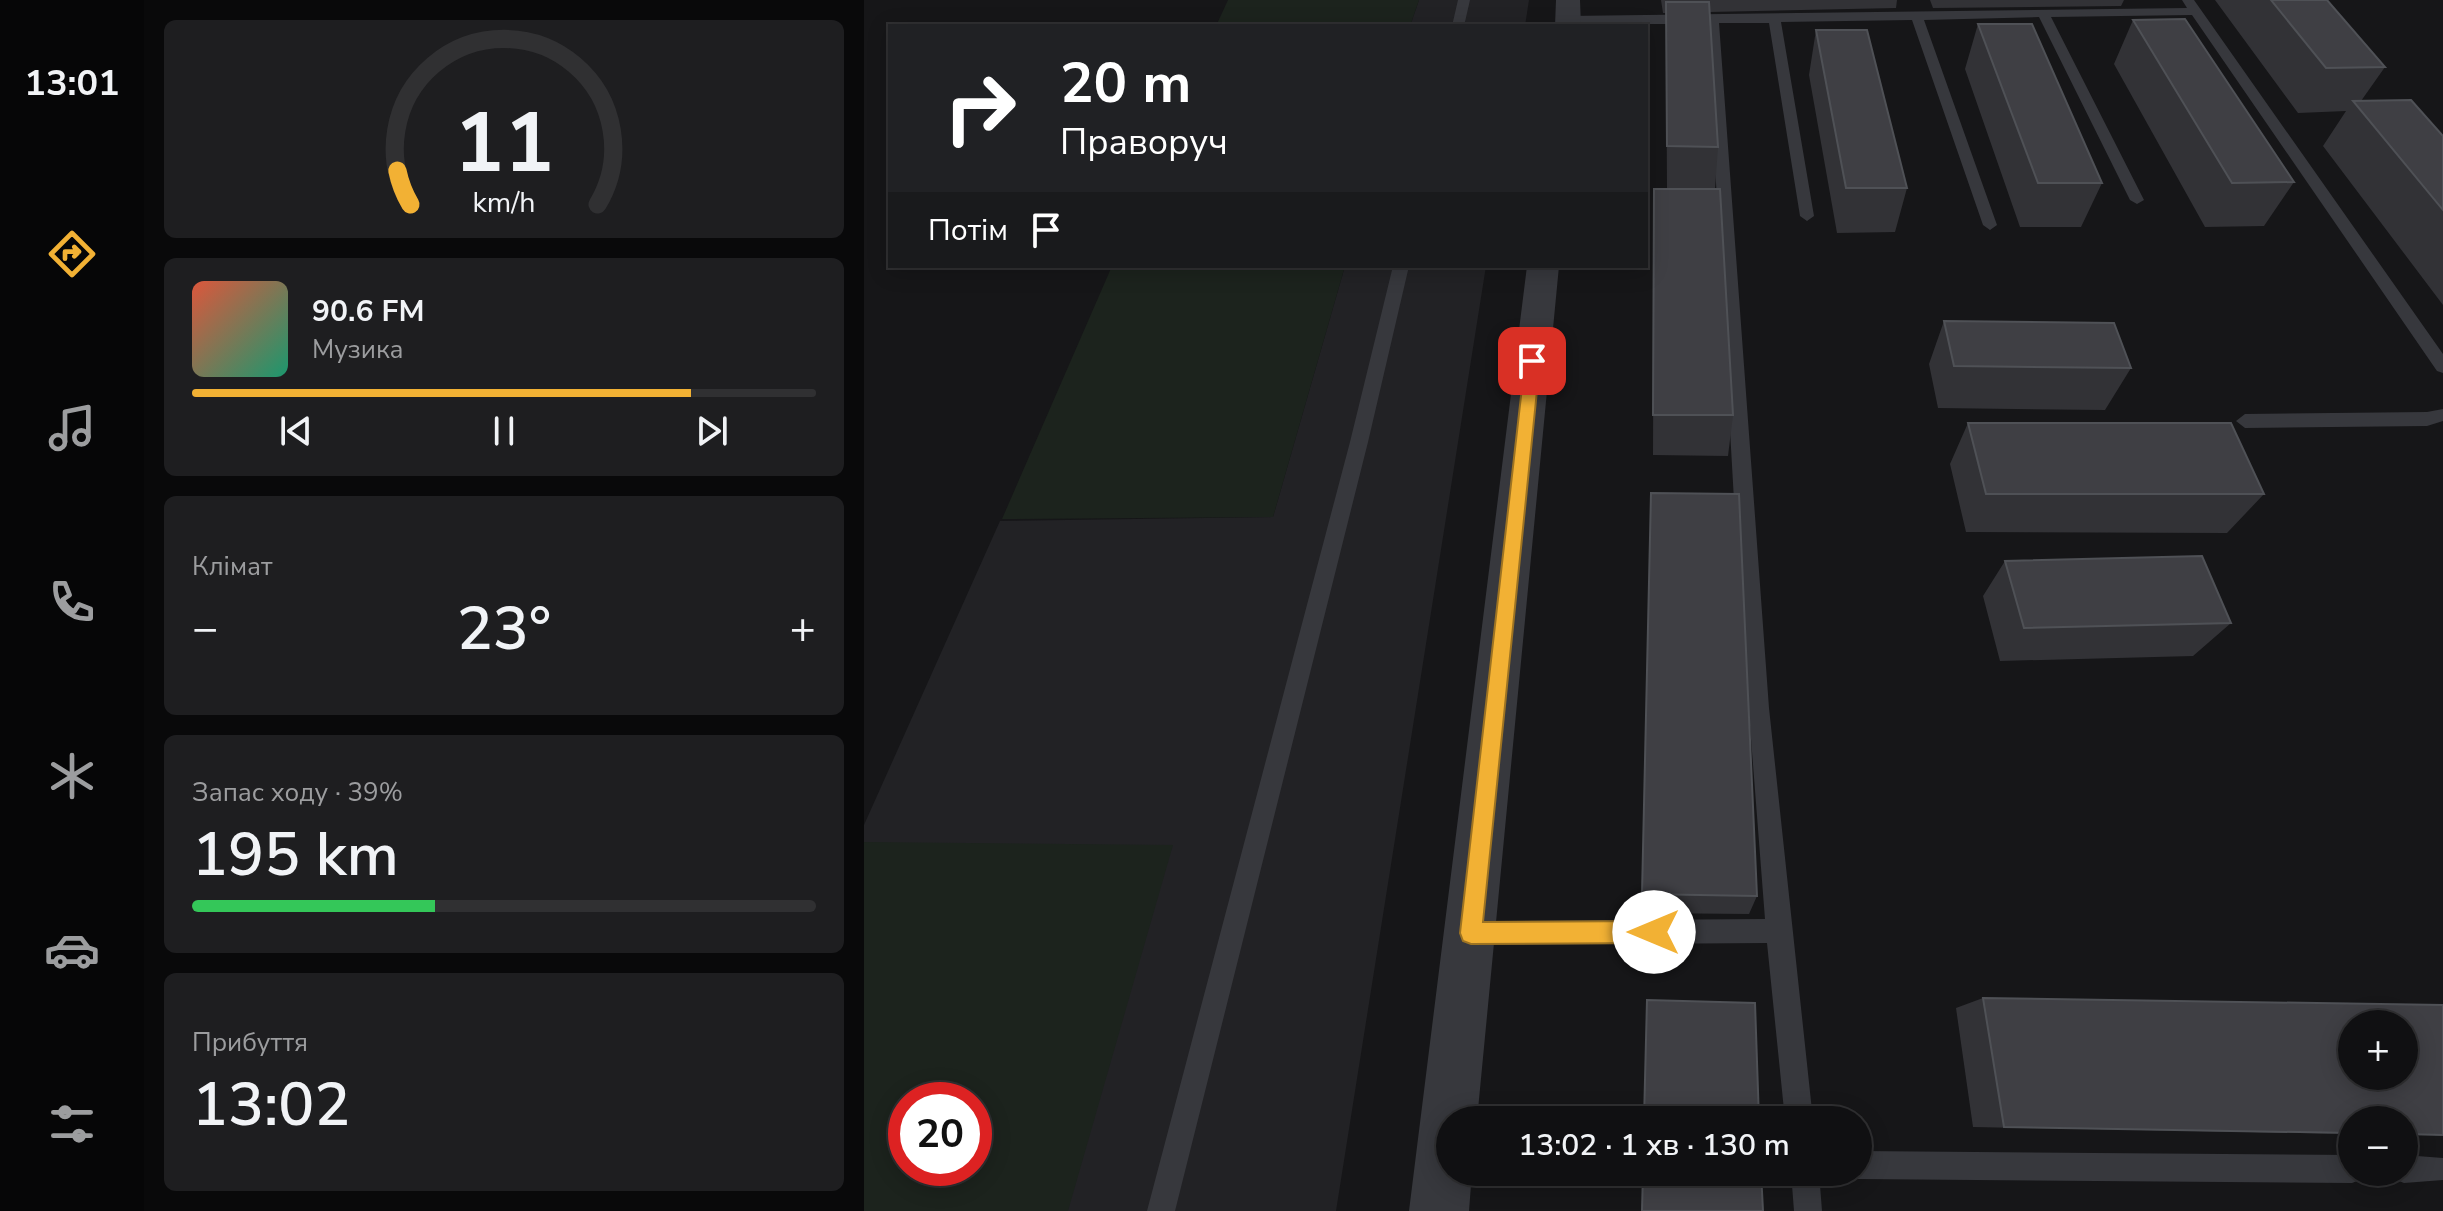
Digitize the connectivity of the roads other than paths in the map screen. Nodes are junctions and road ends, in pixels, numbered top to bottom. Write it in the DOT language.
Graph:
graph roads {
  1 [pos="1464,0"];
  2 [pos="1898,0"];
  3 [pos="2192,5"];
  4 [pos="2043,13"];
  5 [pos="1568,15"];
  6 [pos="1911,16"];
  7 [pos="1774,18"];
  8 [pos="1713,20"];
  9 [pos="1458,24"];
  10 [pos="2137,200"];
  11 [pos="1807,216"];
  12 [pos="1990,225"];
  13 [pos="1401,268"];
  14 [pos="1543,268"];
  15 [pos="2443,367"];
  16 [pos="2443,415"];
  17 [pos="2245,421"];
  18 [pos="1777,931"];
  19 [pos="1471,933"];
  20 [pos="1797,1106"];
  21 [pos="1872,1165"];
  22 [pos="2338,1169"];
  23 [pos="2418,1169"];
  24 [pos="2437,1169"];
  25 [pos="1806,1186"];
  26 [pos="1161,1211"];
  27 [pos="1439,1211"];
  28 [pos="1808,1211"];
  1 -- 9 [label="lane"];
  2 -- 6 [label="lane"];
  3 -- 4 [label="lane"];
  3 -- 15 [label="lane"];
  4 -- 6 [label="lane"];
  4 -- 10 [label="lane"];
  5 -- 8 [label="lane"];
  6 -- 7 [label="lane"];
  6 -- 12 [label="lane"];
  7 -- 8 [label="lane"];
  7 -- 11 [label="lane"];
  8 -- 18 [label="lane"];
  13 -- 26 [label="lane"];
  14 -- 19 [label="street"];
  16 -- 17 [label="lane"];
  18 -- 19 [label="lane"];
  18 -- 20 [label="lane"];
  19 -- 27 [label="street"];
  21 -- 22 [label="lane"];
  23 -- 24 [label="lane"];
  25 -- 28 [label="lane"];
}
